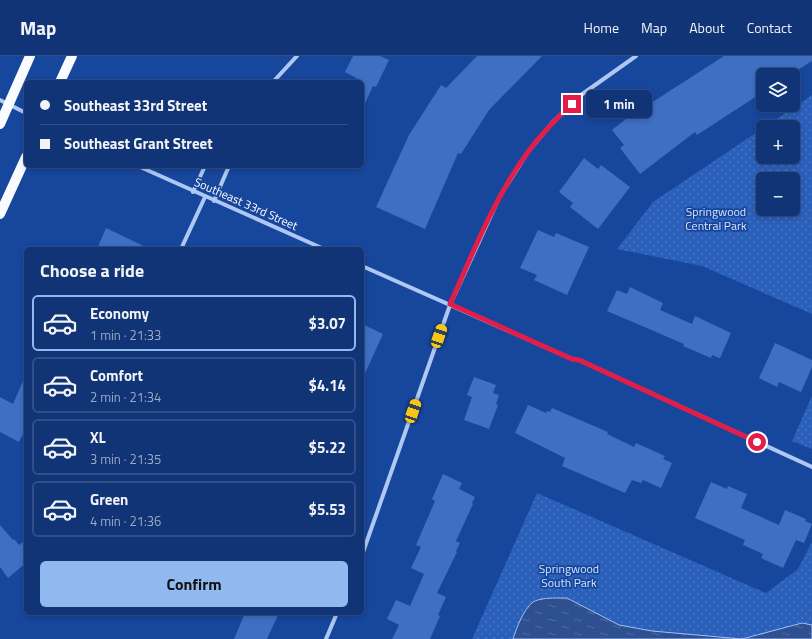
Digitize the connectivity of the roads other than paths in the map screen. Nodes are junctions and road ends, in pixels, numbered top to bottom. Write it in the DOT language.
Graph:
graph roads {
  1 [pos="30,56"];
  2 [pos="72,56"];
  3 [pos="298,56"];
  4 [pos="636,56"];
  5 [pos="61,80"];
  6 [pos="275,80"];
  7 [pos="4,102"];
  8 [pos="24,112"];
  9 [pos="0,124"];
  10 [pos="24,161"];
  11 [pos="142,168"];
  12 [pos="204,168"];
  13 [pos="228,168"];
  14 [pos="193,192"];
  15 [pos="205,197"];
  16 [pos="214,201"];
  17 [pos="0,214"];
  18 [pos="182,247"];
  19 [pos="319,247"];
  20 [pos="364,267"];
  21 [pos="450,304"];
  22 [pos="812,467"];
  23 [pos="364,549"];
  24 [pos="336,615"];
  25 [pos="326,639"];
  1 -- 7 [label="main road"];
  2 -- 5 [label="main road"];
  3 -- 6 [label="street"];
  4 -- 21 [label="street"];
  7 -- 8 [label="street"];
  7 -- 9 [label="main road"];
  10 -- 17 [label="main road"];
  11 -- 14 [label="street, Southeast 33rd Street"];
  12 -- 14 [label="street"];
  13 -- 16 [label="street"];
  14 -- 15 [label="street, Southeast 33rd Street"];
  15 -- 16 [label="street, Southeast 33rd Street"];
  15 -- 18 [label="street"];
  16 -- 19 [label="street, Southeast 33rd Street"];
  20 -- 21 [label="street"];
  21 -- 22 [label="street"];
  21 -- 23 [label="street"];
  24 -- 25 [label="street"];
}
